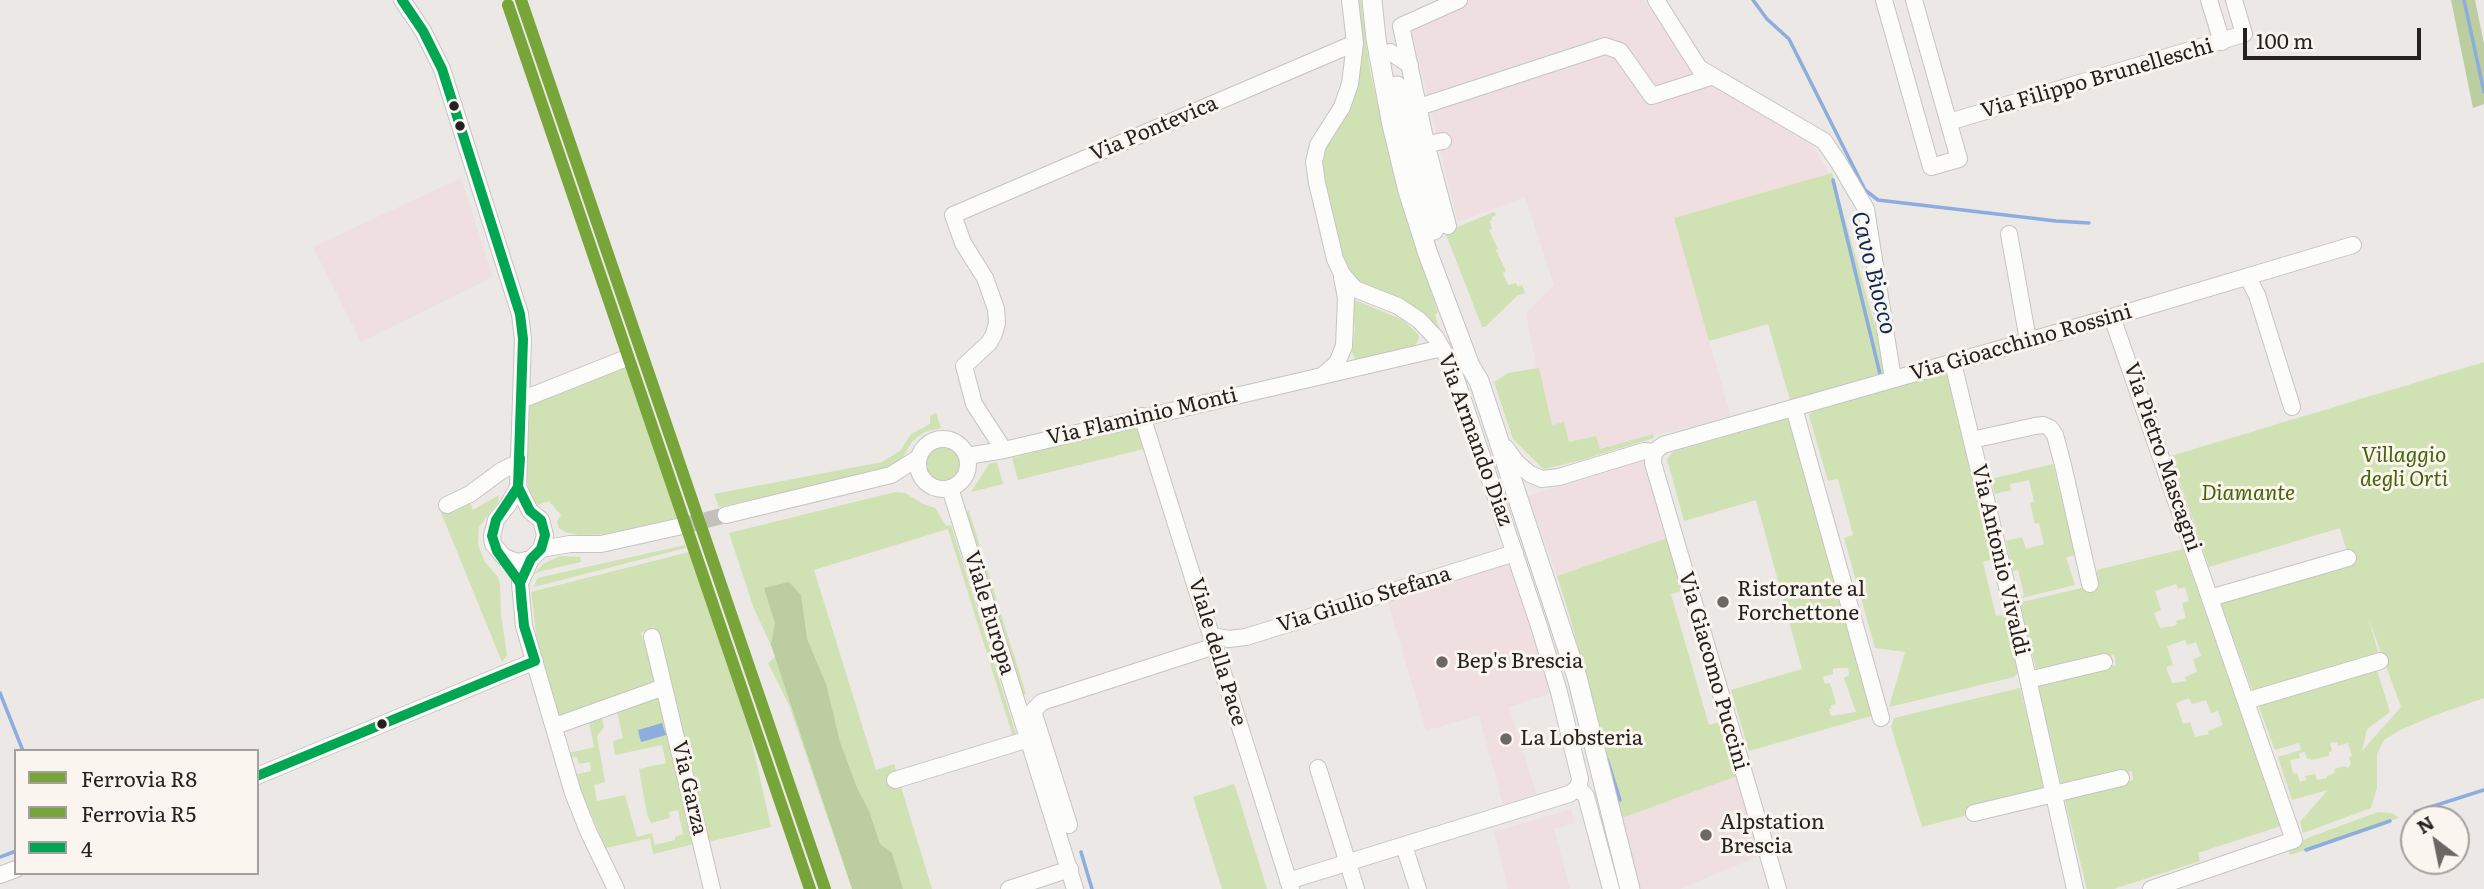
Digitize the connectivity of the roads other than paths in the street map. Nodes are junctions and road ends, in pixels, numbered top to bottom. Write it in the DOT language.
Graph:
graph roads {
  1 [pos="402,0"];
  2 [pos="1350,0"];
  3 [pos="1372,0"];
  4 [pos="1378,0"];
  5 [pos="1459,0"];
  6 [pos="1656,0"];
  7 [pos="1884,0"];
  8 [pos="1914,0"];
  9 [pos="2209,0"];
  10 [pos="2234,0"];
  11 [pos="2221,42"];
  12 [pos="1355,43"];
  13 [pos="1390,52"];
  14 [pos="1410,65"];
  15 [pos="1711,77"];
  16 [pos="1941,92"];
  17 [pos="1913,100"];
  18 [pos="1419,107"];
  19 [pos="1949,122"];
  20 [pos="1392,125"];
  21 [pos="1427,144"];
  22 [pos="1448,226"];
  23 [pos="2010,234"];
  24 [pos="2353,245"];
  25 [pos="2248,278"];
  26 [pos="1353,296"];
  27 [pos="2112,317"];
  28 [pos="1419,320"];
  29 [pos="2028,340"];
  30 [pos="1442,348"];
  31 [pos="1341,355"];
  32 [pos="1401,358"];
  33 [pos="624,359"];
  34 [pos="1953,363"];
  35 [pos="1359,369"];
  36 [pos="1317,378"];
  37 [pos="1893,379"];
  38 [pos="1479,381"];
  39 [pos="521,400"];
  40 [pos="2292,407"];
  41 [pos="1794,408"];
  42 [pos="1142,416"];
  43 [pos="1498,437"];
  44 [pos="1972,440"];
  45 [pos="1004,450"];
  46 [pos="1654,453"];
  47 [pos="967,456"];
  48 [pos="918,458"];
  49 [pos="519,466"];
  50 [pos="891,475"];
  51 [pos="922,478"];
  52 [pos="518,487"];
  53 [pos="950,488"];
  54 [pos="447,505"];
  55 [pos="530,511"];
  56 [pos="502,514"];
  57 [pos="726,515"];
  58 [pos="682,526"];
  59 [pos="544,527"];
  60 [pos="570,544"];
  61 [pos="1515,553"];
  62 [pos="536,554"];
  63 [pos="504,557"];
  64 [pos="2348,558"];
  65 [pos="520,583"];
  66 [pos="2090,584"];
  67 [pos="2210,598"];
  68 [pos="652,637"];
  69 [pos="1214,641"];
  70 [pos="535,661"];
  71 [pos="2380,661"];
  72 [pos="2104,662"];
  73 [pos="2028,680"];
  74 [pos="664,687"];
  75 [pos="2246,701"];
  76 [pos="1881,718"];
  77 [pos="555,726"];
  78 [pos="1028,739"];
  79 [pos="1318,768"];
  80 [pos="259,775"];
  81 [pos="2121,778"];
  82 [pos="894,779"];
  83 [pos="1578,788"];
  84 [pos="2054,795"];
  85 [pos="1974,813"];
  86 [pos="1069,825"];
  87 [pos="1404,846"];
  88 [pos="1348,863"];
  89 [pos="1070,869"];
  90 [pos="1290,885"];
  91 [pos="616,889"];
  92 [pos="712,889"];
  93 [pos="1009,889"];
  94 [pos="1075,889"];
  95 [pos="1356,889"];
  96 [pos="1418,889"];
  97 [pos="1611,889"];
  98 [pos="1630,889"];
  99 [pos="1778,889"];
  100 [pos="2075,889"];
  101 [pos="2151,889"];
  1 -- 39 [label="street"];
  2 -- 12 [label="street"];
  3 -- 20 [label="main road, Via Armando Diaz"];
  4 -- 13 [label="main road, Via Armando Diaz"];
  5 -- 14 [label="street, Via Armando Diaz"];
  6 -- 15 [label="street"];
  7 -- 17 [label="street"];
  8 -- 16 [label="street"];
  9 -- 11 [label="street"];
  10 -- 11 [label="street, Via Filippo Brunelleschi"];
  11 -- 19 [label="street, Via Filippo Brunelleschi"];
  12 -- 26 [label="street"];
  12 -- 45 [label="street, Via Pontevica"];
  13 -- 14 [label="street"];
  13 -- 21 [label="main road, Via Armando Diaz"];
  14 -- 18 [label="street, Via Armando Diaz"];
  15 -- 18 [label="street"];
  15 -- 37 [label="street"];
  16 -- 17 [label="street"];
  16 -- 19 [label="street"];
  17 -- 19 [label="street"];
  18 -- 21 [label="street, Via Armando Diaz"];
  20 -- 21 [label="main road, Via Armando Diaz"];
  20 -- 38 [label="main road, Via Armando Diaz"];
  21 -- 22 [label="street, Via Armando Diaz"];
  21 -- 38 [label="main road, Via Armando Diaz"];
  23 -- 29 [label="street"];
  24 -- 25 [label="street, Via Gioacchino Rossini"];
  25 -- 27 [label="street, Via Gioacchino Rossini"];
  25 -- 40 [label="street"];
  26 -- 28 [label="street, Via Armando Diaz"];
  26 -- 31 [label="street"];
  27 -- 29 [label="street, Via Gioacchino Rossini"];
  27 -- 67 [label="street, Via Pietro Mascagni"];
  28 -- 30 [label="street, Via Armando Diaz"];
  28 -- 32 [label="street"];
  29 -- 34 [label="street, Via Gioacchino Rossini"];
  30 -- 32 [label="street, Via Flaminio Monti"];
  30 -- 61 [label="street, Via Armando Diaz"];
  31 -- 35 [label="street"];
  31 -- 36 [label="street"];
  32 -- 35 [label="street, Via Flaminio Monti"];
  33 -- 39 [label="street"];
  34 -- 37 [label="street, Via Gioacchino Rossini"];
  34 -- 44 [label="street, Via Antonio Vivaldi"];
  35 -- 36 [label="street, Via Flaminio Monti"];
  36 -- 42 [label="street, Via Flaminio Monti"];
  37 -- 41 [label="street, Via Gioacchino Rossini"];
  38 -- 43 [label="main road, Via Armando Diaz"];
  39 -- 49 [label="street"];
  41 -- 46 [label="street, Via Gioacchino Rossini"];
  41 -- 76 [label="street"];
  42 -- 45 [label="street, Via Flaminio Monti"];
  42 -- 69 [label="street, Viale della Pace"];
  43 -- 46 [label="street, Via Gioacchino Rossini"];
  43 -- 98 [label="main road, Via Armando Diaz"];
  44 -- 66 [label="street, Via Antonio Vivaldi"];
  44 -- 73 [label="street, Via Antonio Vivaldi"];
  45 -- 47 [label="street, Via Flaminio Monti"];
  46 -- 99 [label="street, Via Giacomo Puccini"];
  47 -- 48 [label="street"];
  47 -- 53 [label="street"];
  48 -- 50 [label="street"];
  48 -- 51 [label="street"];
  49 -- 52 [label="street"];
  49 -- 54 [label="street"];
  50 -- 51 [label="street"];
  50 -- 57 [label="street"];
  51 -- 53 [label="street"];
  52 -- 55 [label="street"];
  52 -- 56 [label="street"];
  53 -- 78 [label="street, Viale Europa"];
  55 -- 56 [label="street"];
  55 -- 59 [label="street"];
  56 -- 63 [label="street"];
  58 -- 60 [label="street"];
  59 -- 60 [label="street"];
  59 -- 62 [label="street"];
  60 -- 62 [label="street"];
  61 -- 69 [label="street, Via Giulio Stefana"];
  61 -- 83 [label="street, Via Armando Diaz"];
  62 -- 63 [label="street"];
  62 -- 65 [label="street"];
  63 -- 65 [label="street"];
  64 -- 67 [label="street"];
  65 -- 70 [label="street"];
  67 -- 75 [label="street, Via Pietro Mascagni"];
  68 -- 74 [label="street, Via Garza"];
  69 -- 86 [label="street, Via Giulio Stefana"];
  69 -- 90 [label="street, Viale della Pace"];
  70 -- 77 [label="street"];
  70 -- 80 [label="street"];
  71 -- 75 [label="street"];
  72 -- 73 [label="street, Via Antonio Vivaldi"];
  73 -- 84 [label="street, Via Antonio Vivaldi"];
  74 -- 77 [label="street"];
  74 -- 92 [label="street, Via Garza"];
  75 -- 101 [label="street, Via Pietro Mascagni"];
  77 -- 91 [label="street"];
  78 -- 82 [label="street"];
  78 -- 89 [label="street, Viale Europa"];
  79 -- 88 [label="street"];
  81 -- 84 [label="street"];
  83 -- 87 [label="street"];
  83 -- 97 [label="street, Via Armando Diaz"];
  84 -- 85 [label="street"];
  84 -- 100 [label="street, Via Antonio Vivaldi"];
  87 -- 88 [label="street"];
  87 -- 96 [label="street"];
  88 -- 90 [label="street"];
  88 -- 95 [label="street"];
  89 -- 93 [label="street"];
  89 -- 94 [label="street, Viale Europa"];
}
